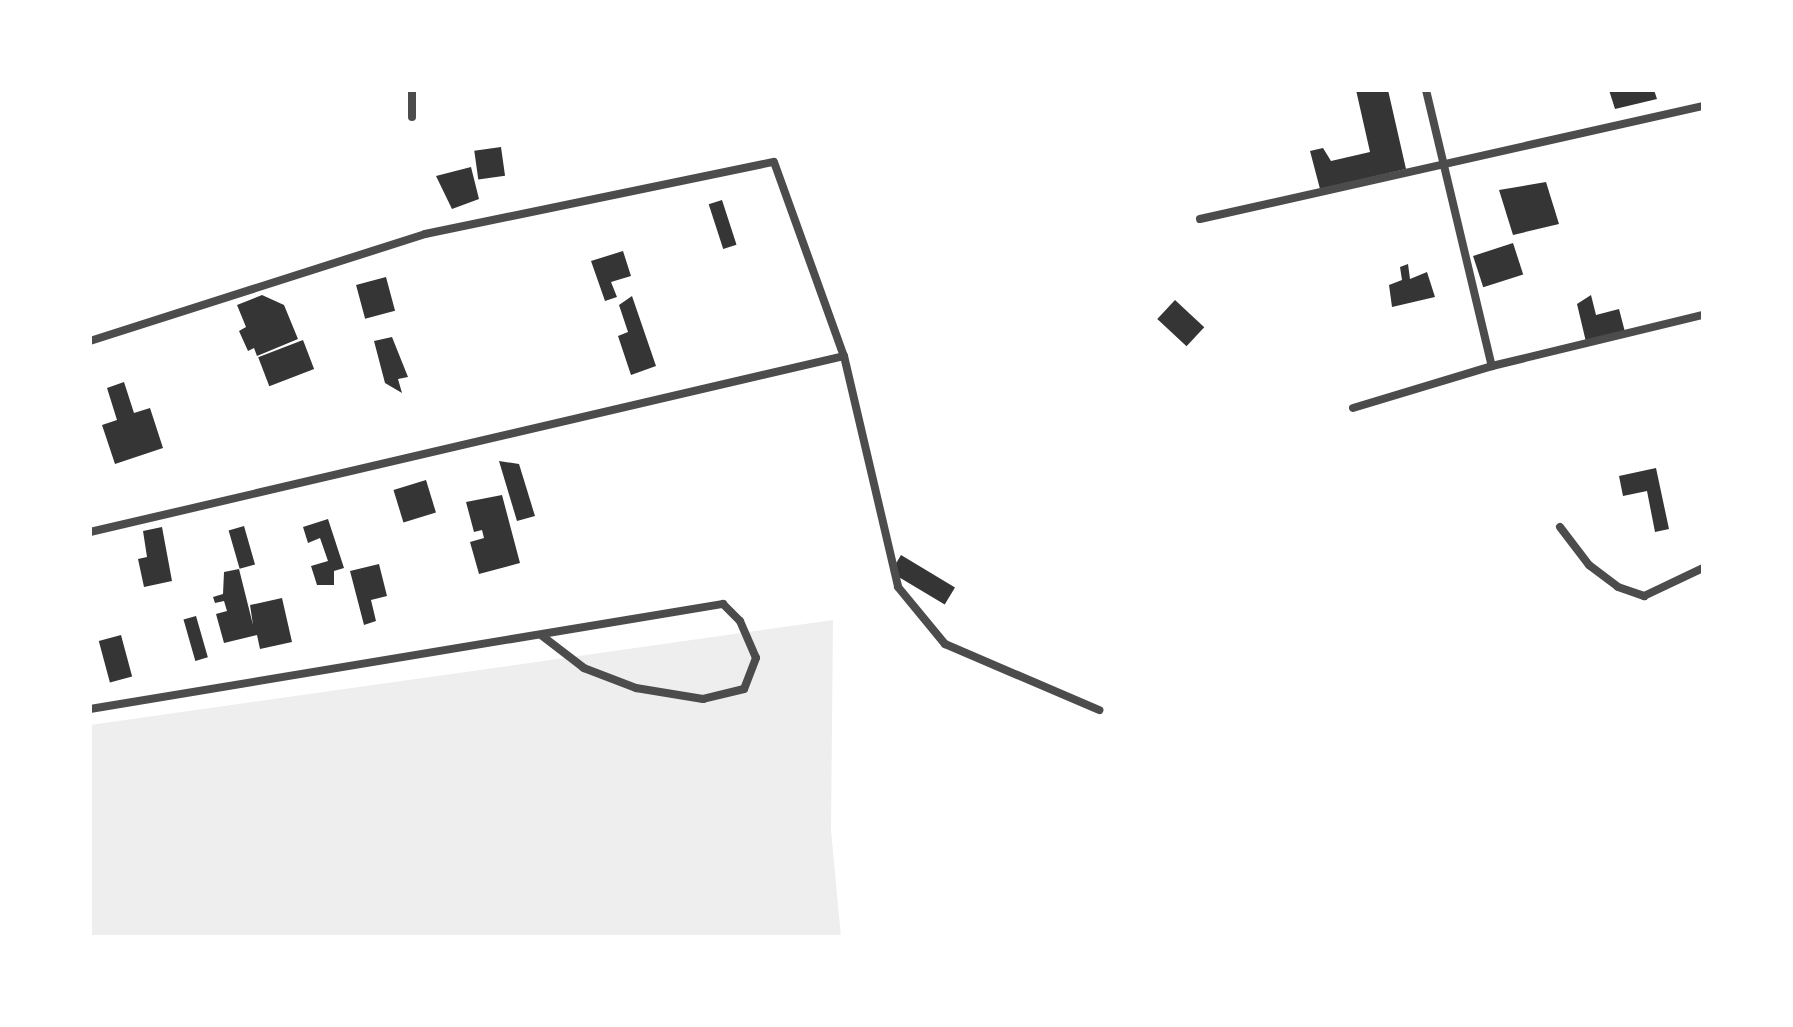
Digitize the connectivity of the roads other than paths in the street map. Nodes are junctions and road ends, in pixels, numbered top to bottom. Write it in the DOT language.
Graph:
graph roads {
  1 [pos="412,90"];
  2 [pos="1426,90"];
  3 [pos="1703,106"];
  4 [pos="412,117"];
  5 [pos="1445,166"];
  6 [pos="1200,219"];
  7 [pos="1703,315"];
  8 [pos="90,341"];
  9 [pos="844,356"];
  10 [pos="1492,366"];
  11 [pos="1353,408"];
  12 [pos="1560,527"];
  13 [pos="90,532"];
  14 [pos="1703,568"];
  15 [pos="541,635"];
  16 [pos="90,709"];
  17 [pos="1099,710"];
  1 -- 4 [label="street"];
  2 -- 5 [label="street"];
  3 -- 5 [label="street"];
  5 -- 6 [label="street"];
  5 -- 10 [label="street"];
  7 -- 10 [label="street"];
  8 -- 9 [label="street"];
  9 -- 13 [label="street"];
  9 -- 17 [label="street"];
  10 -- 11 [label="street"];
  12 -- 14 [label="street"];
  15 -- 15 [label="street"];
  15 -- 16 [label="street"];
}
